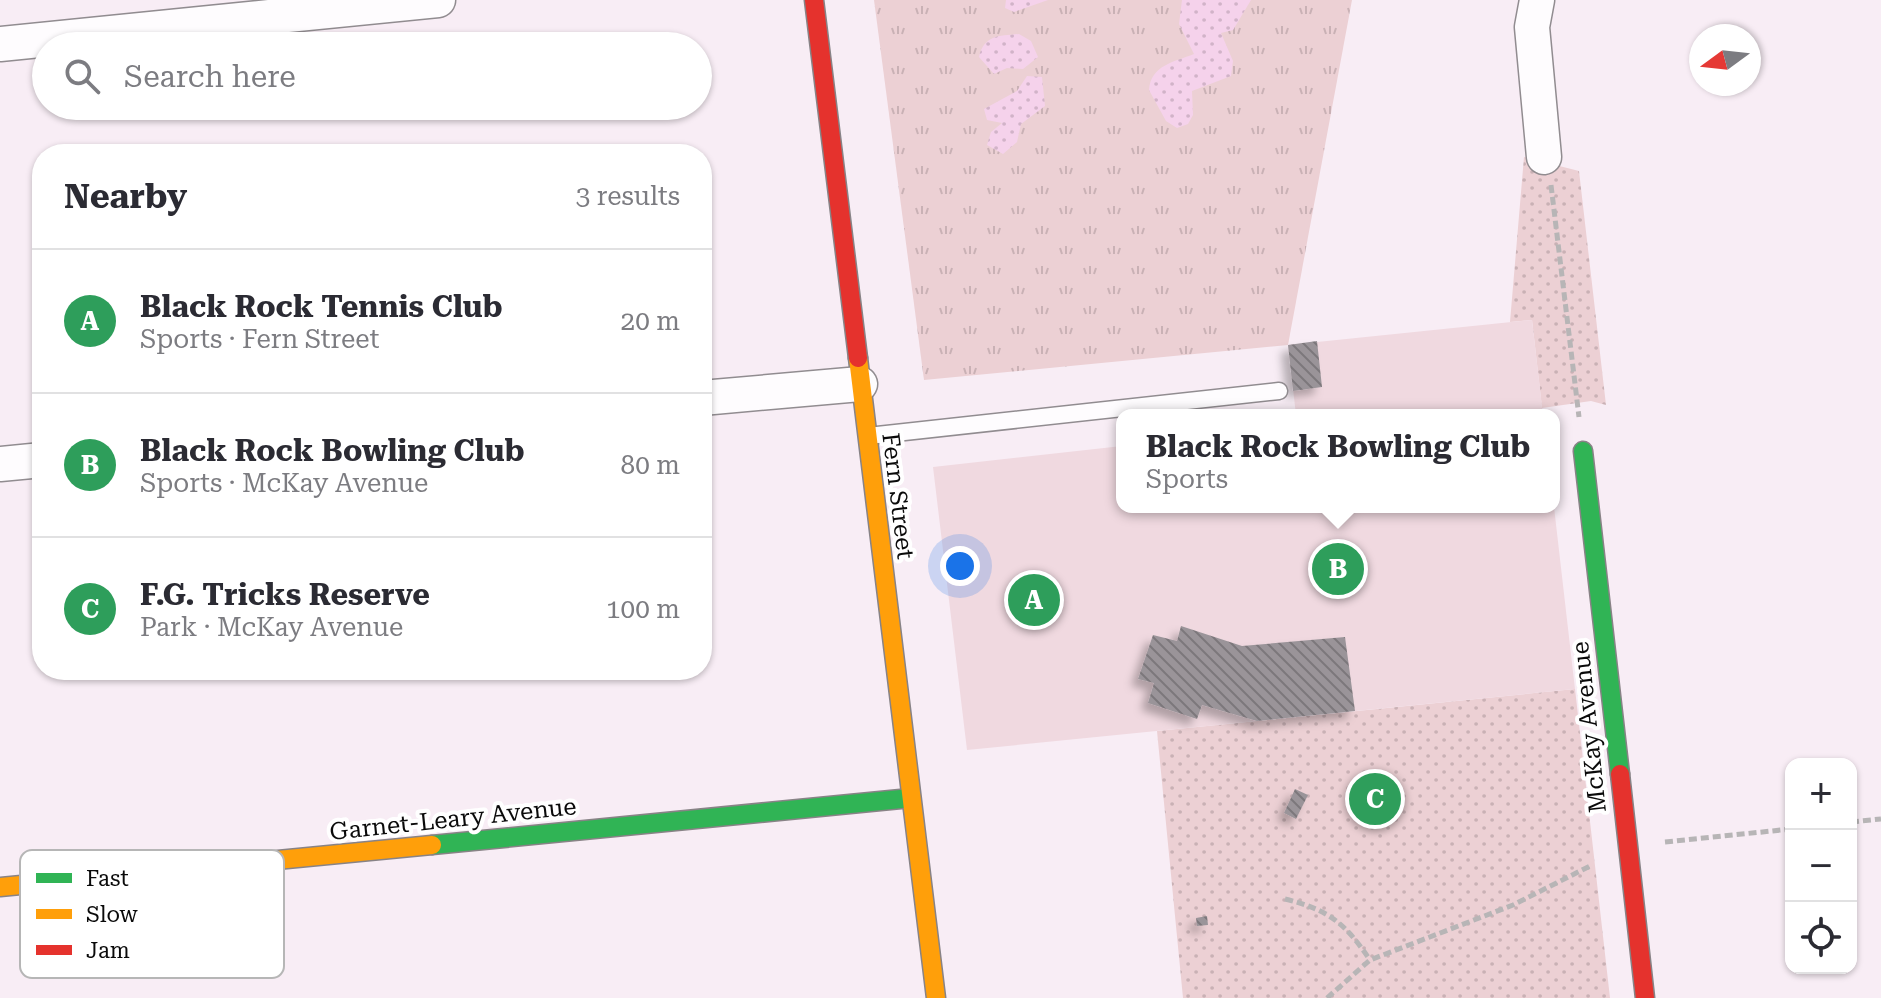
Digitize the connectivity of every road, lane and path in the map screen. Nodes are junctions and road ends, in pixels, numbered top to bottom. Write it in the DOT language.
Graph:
graph roads {
  1 [pos="438,0"];
  2 [pos="814,0"];
  3 [pos="1537,0"];
  4 [pos="119,32"];
  5 [pos="32,41"];
  6 [pos="0,44"];
  7 [pos="1551,165"];
  8 [pos="860,384"];
  9 [pos="1279,391"];
  10 [pos="712,397"];
  11 [pos="867,436"];
  12 [pos="1583,451"];
  13 [pos="32,461"];
  14 [pos="0,464"];
  15 [pos="911,798"];
  16 [pos="1881,819"];
  17 [pos="1857,821"];
  18 [pos="1785,830"];
  19 [pos="1627,846"];
  20 [pos="284,859"];
  21 [pos="20,885"];
  22 [pos="0,887"];
  23 [pos="1285,899"];
  24 [pos="1370,960"];
  25 [pos="936,998"];
  26 [pos="1327,998"];
  27 [pos="1645,998"];
  1 -- 4 [label="street"];
  2 -- 8 [label="street, Fern Street"];
  3 -- 7 [label="street"];
  5 -- 6 [label="street"];
  7 -- 12 [label="path"];
  8 -- 10 [label="street"];
  8 -- 11 [label="street, Fern Street"];
  9 -- 11 [label="lane"];
  11 -- 15 [label="street, Fern Street"];
  12 -- 19 [label="street, McKay Avenue"];
  13 -- 14 [label="street"];
  15 -- 20 [label="street, Garnet-Leary Avenue"];
  15 -- 25 [label="street, Fern Street"];
  16 -- 17 [label="path"];
  18 -- 19 [label="path"];
  19 -- 24 [label="path"];
  19 -- 27 [label="street, McKay Avenue"];
  21 -- 22 [label="street, Garnet-Leary Avenue"];
  23 -- 24 [label="path"];
  24 -- 26 [label="path"];
}
